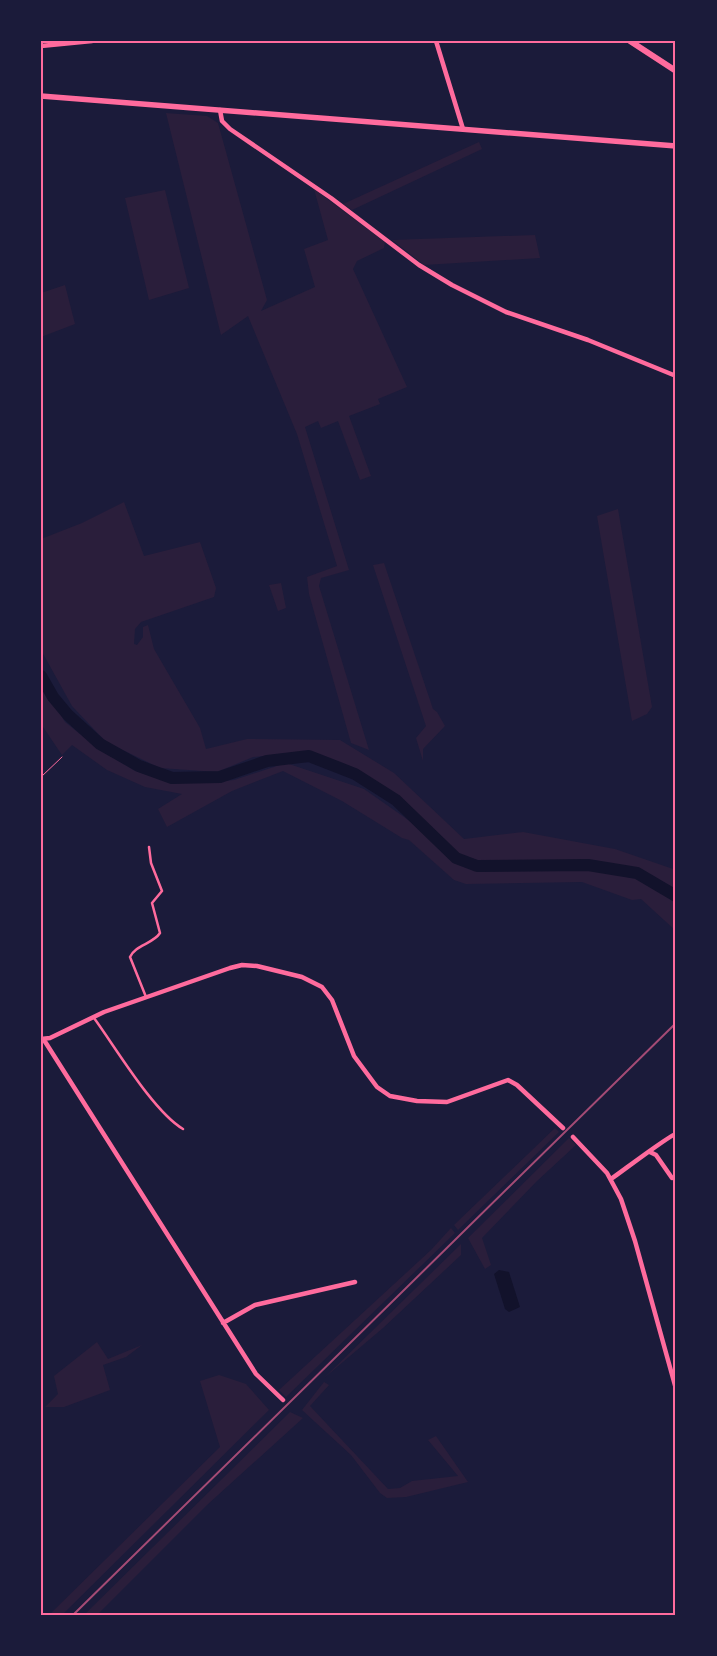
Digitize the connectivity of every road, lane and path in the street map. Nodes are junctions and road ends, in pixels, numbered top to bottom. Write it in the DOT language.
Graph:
graph roads {
  1 [pos="92,41"];
  2 [pos="436,41"];
  3 [pos="630,41"];
  4 [pos="41,46"];
  5 [pos="676,71"];
  6 [pos="41,96"];
  7 [pos="220,110"];
  8 [pos="462,126"];
  9 [pos="676,146"];
  10 [pos="676,376"];
  11 [pos="62,757"];
  12 [pos="41,777"];
  13 [pos="149,847"];
  14 [pos="146,998"];
  15 [pos="93,1016"];
  16 [pos="43,1039"];
  17 [pos="563,1128"];
  18 [pos="183,1129"];
  19 [pos="676,1134"];
  20 [pos="573,1138"];
  21 [pos="650,1152"];
  22 [pos="672,1178"];
  23 [pos="611,1179"];
  24 [pos="355,1282"];
  25 [pos="223,1323"];
  26 [pos="676,1389"];
  27 [pos="284,1400"];
  1 -- 4 [label="street"];
  2 -- 8 [label="street"];
  3 -- 5 [label="main road"];
  6 -- 7 [label="street"];
  7 -- 8 [label="street"];
  7 -- 10 [label="street"];
  8 -- 9 [label="street"];
  11 -- 12 [label="path"];
  13 -- 14 [label="lane"];
  14 -- 15 [label="street"];
  14 -- 17 [label="street"];
  15 -- 16 [label="street"];
  15 -- 18 [label="lane"];
  16 -- 25 [label="street"];
  19 -- 21 [label="street"];
  20 -- 23 [label="street"];
  21 -- 22 [label="street"];
  21 -- 23 [label="street"];
  23 -- 26 [label="street"];
  24 -- 25 [label="street"];
  25 -- 27 [label="street"];
}
